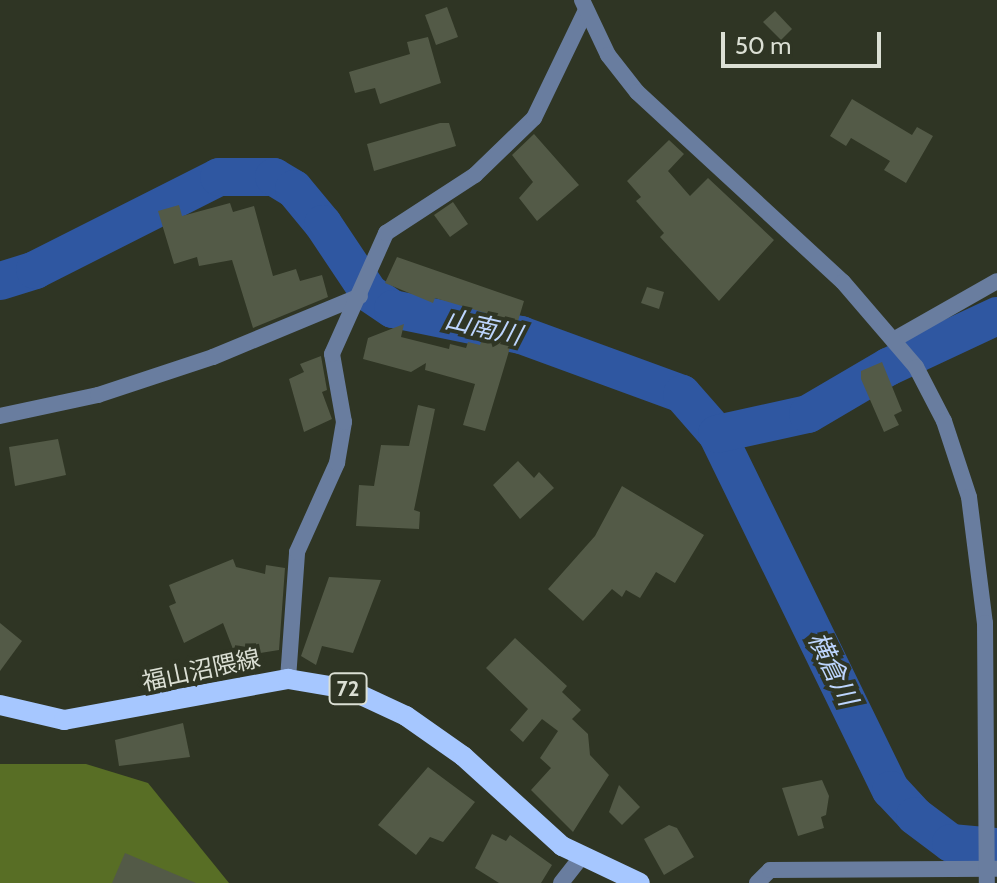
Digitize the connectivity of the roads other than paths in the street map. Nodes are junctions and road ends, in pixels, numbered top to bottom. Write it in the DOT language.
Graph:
graph roads {
  1 [pos="583,6"];
  2 [pos="997,281"];
  3 [pos="360,296"];
  4 [pos="895,339"];
  5 [pos="0,416"];
  6 [pos="288,679"];
  7 [pos="0,705"];
  8 [pos="581,857"];
  9 [pos="990,874"];
  10 [pos="561,883"];
  11 [pos="640,883"];
  12 [pos="757,883"];
  1 -- 3 [label="street"];
  1 -- 4 [label="street"];
  2 -- 4 [label="street"];
  3 -- 5 [label="street"];
  3 -- 6 [label="street"];
  4 -- 9 [label="street"];
  6 -- 7 [label="main road, 福山沼隈線 / 72"];
  6 -- 8 [label="main road, 福山沼隈線 / 72"];
  8 -- 10 [label="street"];
  8 -- 11 [label="main road, 福山沼隈線 / 72"];
  9 -- 12 [label="street"];
}
